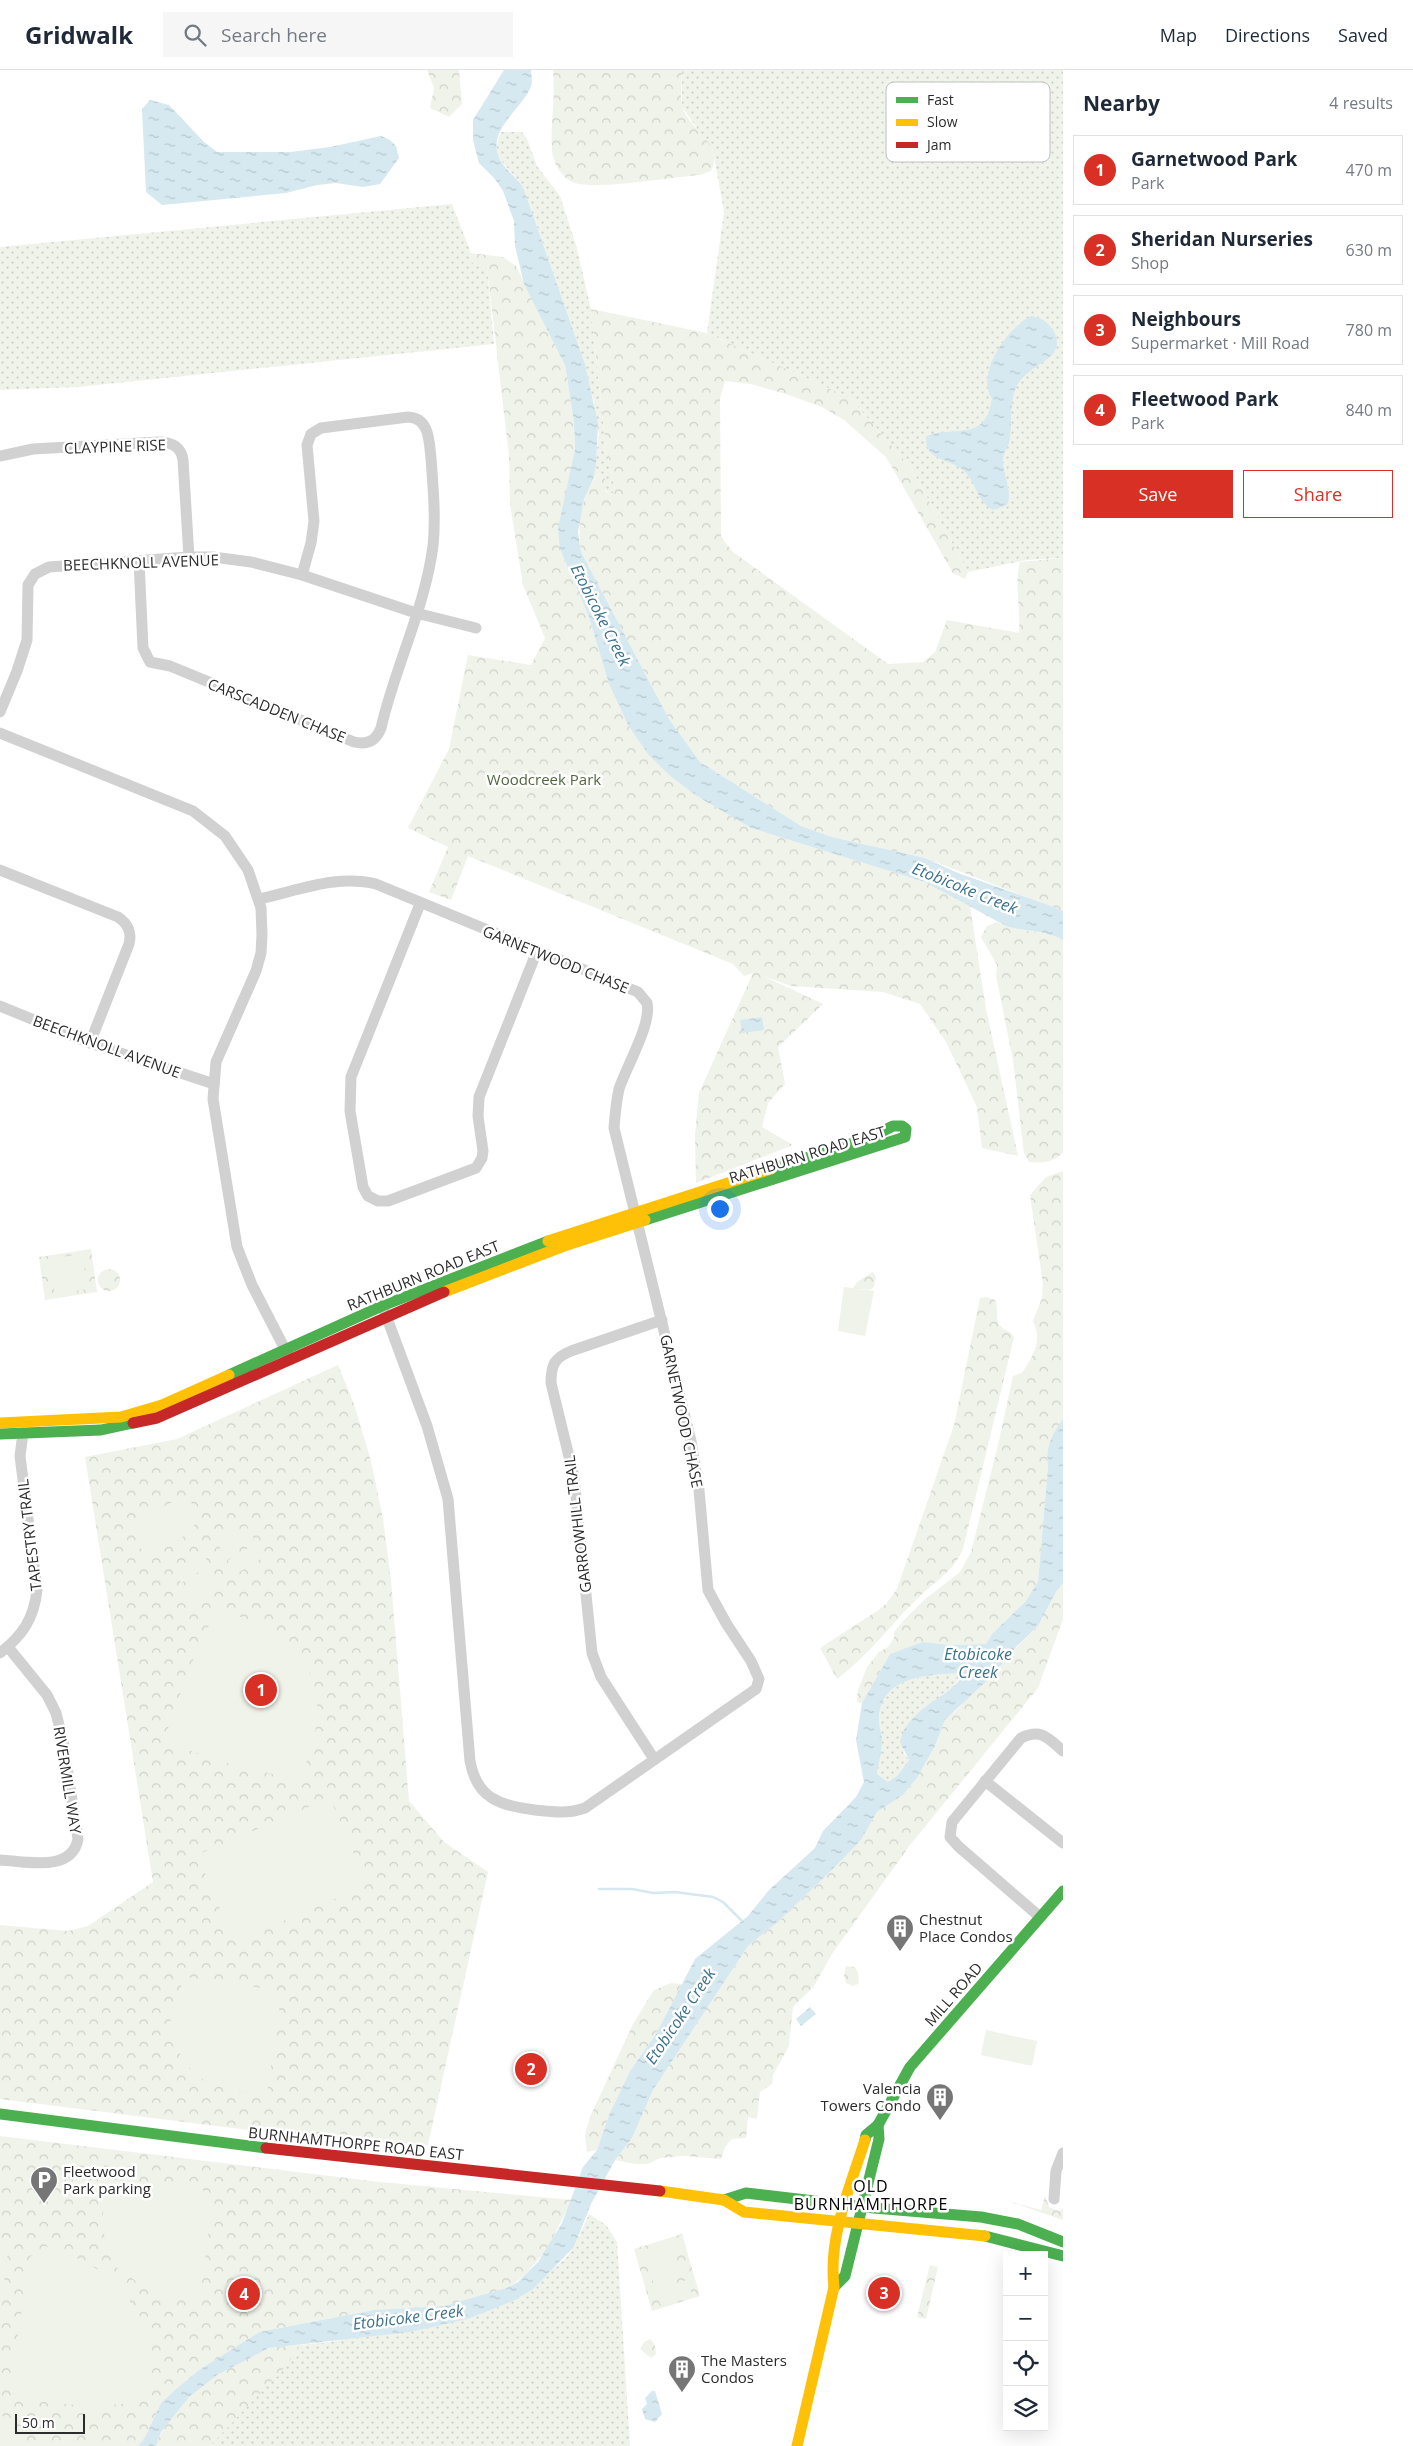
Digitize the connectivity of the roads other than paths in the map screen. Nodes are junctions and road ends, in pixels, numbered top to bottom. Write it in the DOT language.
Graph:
graph roads {
  1 [pos="0,456"];
  2 [pos="189,557"];
  3 [pos="139,561"];
  4 [pos="302,576"];
  5 [pos="416,612"];
  6 [pos="476,628"];
  7 [pos="0,712"];
  8 [pos="0,733"];
  9 [pos="0,870"];
  10 [pos="259,899"];
  11 [pos="420,904"];
  12 [pos="537,951"];
  13 [pos="0,1006"];
  14 [pos="90,1043"];
  15 [pos="214,1084"];
  16 [pos="636,1218"];
  17 [pos="384,1311"];
  18 [pos="662,1320"];
  19 [pos="287,1354"];
  20 [pos="0,1423"];
  21 [pos="23,1433"];
  22 [pos="0,1434"];
  23 [pos="4,1650"];
  24 [pos="1063,1751"];
  25 [pos="654,1759"];
  26 [pos="985,1781"];
  27 [pos="1063,1843"];
  28 [pos="0,1860"];
  29 [pos="1063,1891"];
  30 [pos="1040,1917"];
  31 [pos="0,2114"];
  32 [pos="878,2125"];
  33 [pos="1063,2153"];
  34 [pos="1054,2199"];
  35 [pos="724,2200"];
  36 [pos="846,2205"];
  37 [pos="862,2207"];
  38 [pos="841,2223"];
  39 [pos="858,2225"];
  40 [pos="1063,2242"];
  41 [pos="1063,2256"];
  42 [pos="834,2287"];
  43 [pos="797,2446"];
  1 -- 2 [label="street, CLAYPINE RISE"];
  2 -- 3 [label="street, BEECHKNOLL AVENUE"];
  2 -- 4 [label="street, BEECHKNOLL AVENUE"];
  3 -- 5 [label="street, CARSCADDEN CHASE"];
  3 -- 7 [label="street, BEECHKNOLL AVENUE"];
  4 -- 5 [label="street, BEECHKNOLL AVENUE"];
  4 -- 5 [label="street, CARSCADDEN CHASE"];
  5 -- 6 [label="street, BEECHKNOLL AVENUE"];
  8 -- 10 [label="street"];
  9 -- 14 [label="street"];
  10 -- 11 [label="street, GARNETWOOD CHASE"];
  10 -- 15 [label="street"];
  11 -- 12 [label="street, GARNETWOOD CHASE"];
  11 -- 12 [label="street"];
  12 -- 16 [label="street, GARNETWOOD CHASE"];
  13 -- 14 [label="street, BEECHKNOLL AVENUE"];
  14 -- 15 [label="street, BEECHKNOLL AVENUE"];
  15 -- 19 [label="street"];
  16 -- 16 [label="street, RATHBURN ROAD EAST"];
  16 -- 17 [label="street, RATHBURN ROAD EAST"];
  16 -- 18 [label="street, GARNETWOOD CHASE"];
  17 -- 19 [label="street, RATHBURN ROAD EAST"];
  17 -- 25 [label="street, GARNETWOOD CHASE"];
  18 -- 25 [label="street, GARNETWOOD CHASE"];
  18 -- 25 [label="street, GARROWHILL TRAIL"];
  19 -- 20 [label="street, RATHBURN ROAD EAST"];
  19 -- 21 [label="street, RATHBURN ROAD EAST"];
  21 -- 22 [label="street, RATHBURN ROAD EAST"];
  21 -- 23 [label="street, TAPESTRY TRAIL"];
  23 -- 28 [label="street, RIVERMILL WAY"];
  24 -- 26 [label="street"];
  26 -- 27 [label="street"];
  26 -- 30 [label="street"];
  29 -- 30 [label="street, MILL ROAD"];
  30 -- 32 [label="street, MILL ROAD"];
  31 -- 35 [label="street, BURNHAMTHORPE ROAD EAST"];
  32 -- 36 [label="street, MILL ROAD"];
  32 -- 37 [label="street, MILL ROAD"];
  33 -- 34 [label="street"];
  35 -- 36 [label="street"];
  35 -- 38 [label="street"];
  36 -- 37 [label="street"];
  36 -- 38 [label="street, MILL ROAD"];
  37 -- 39 [label="street, MILL ROAD"];
  37 -- 40 [label="street"];
  38 -- 39 [label="street"];
  38 -- 42 [label="street, MILL ROAD"];
  39 -- 41 [label="street"];
  39 -- 42 [label="street, MILL ROAD"];
  42 -- 43 [label="street, MILL ROAD"];
}
